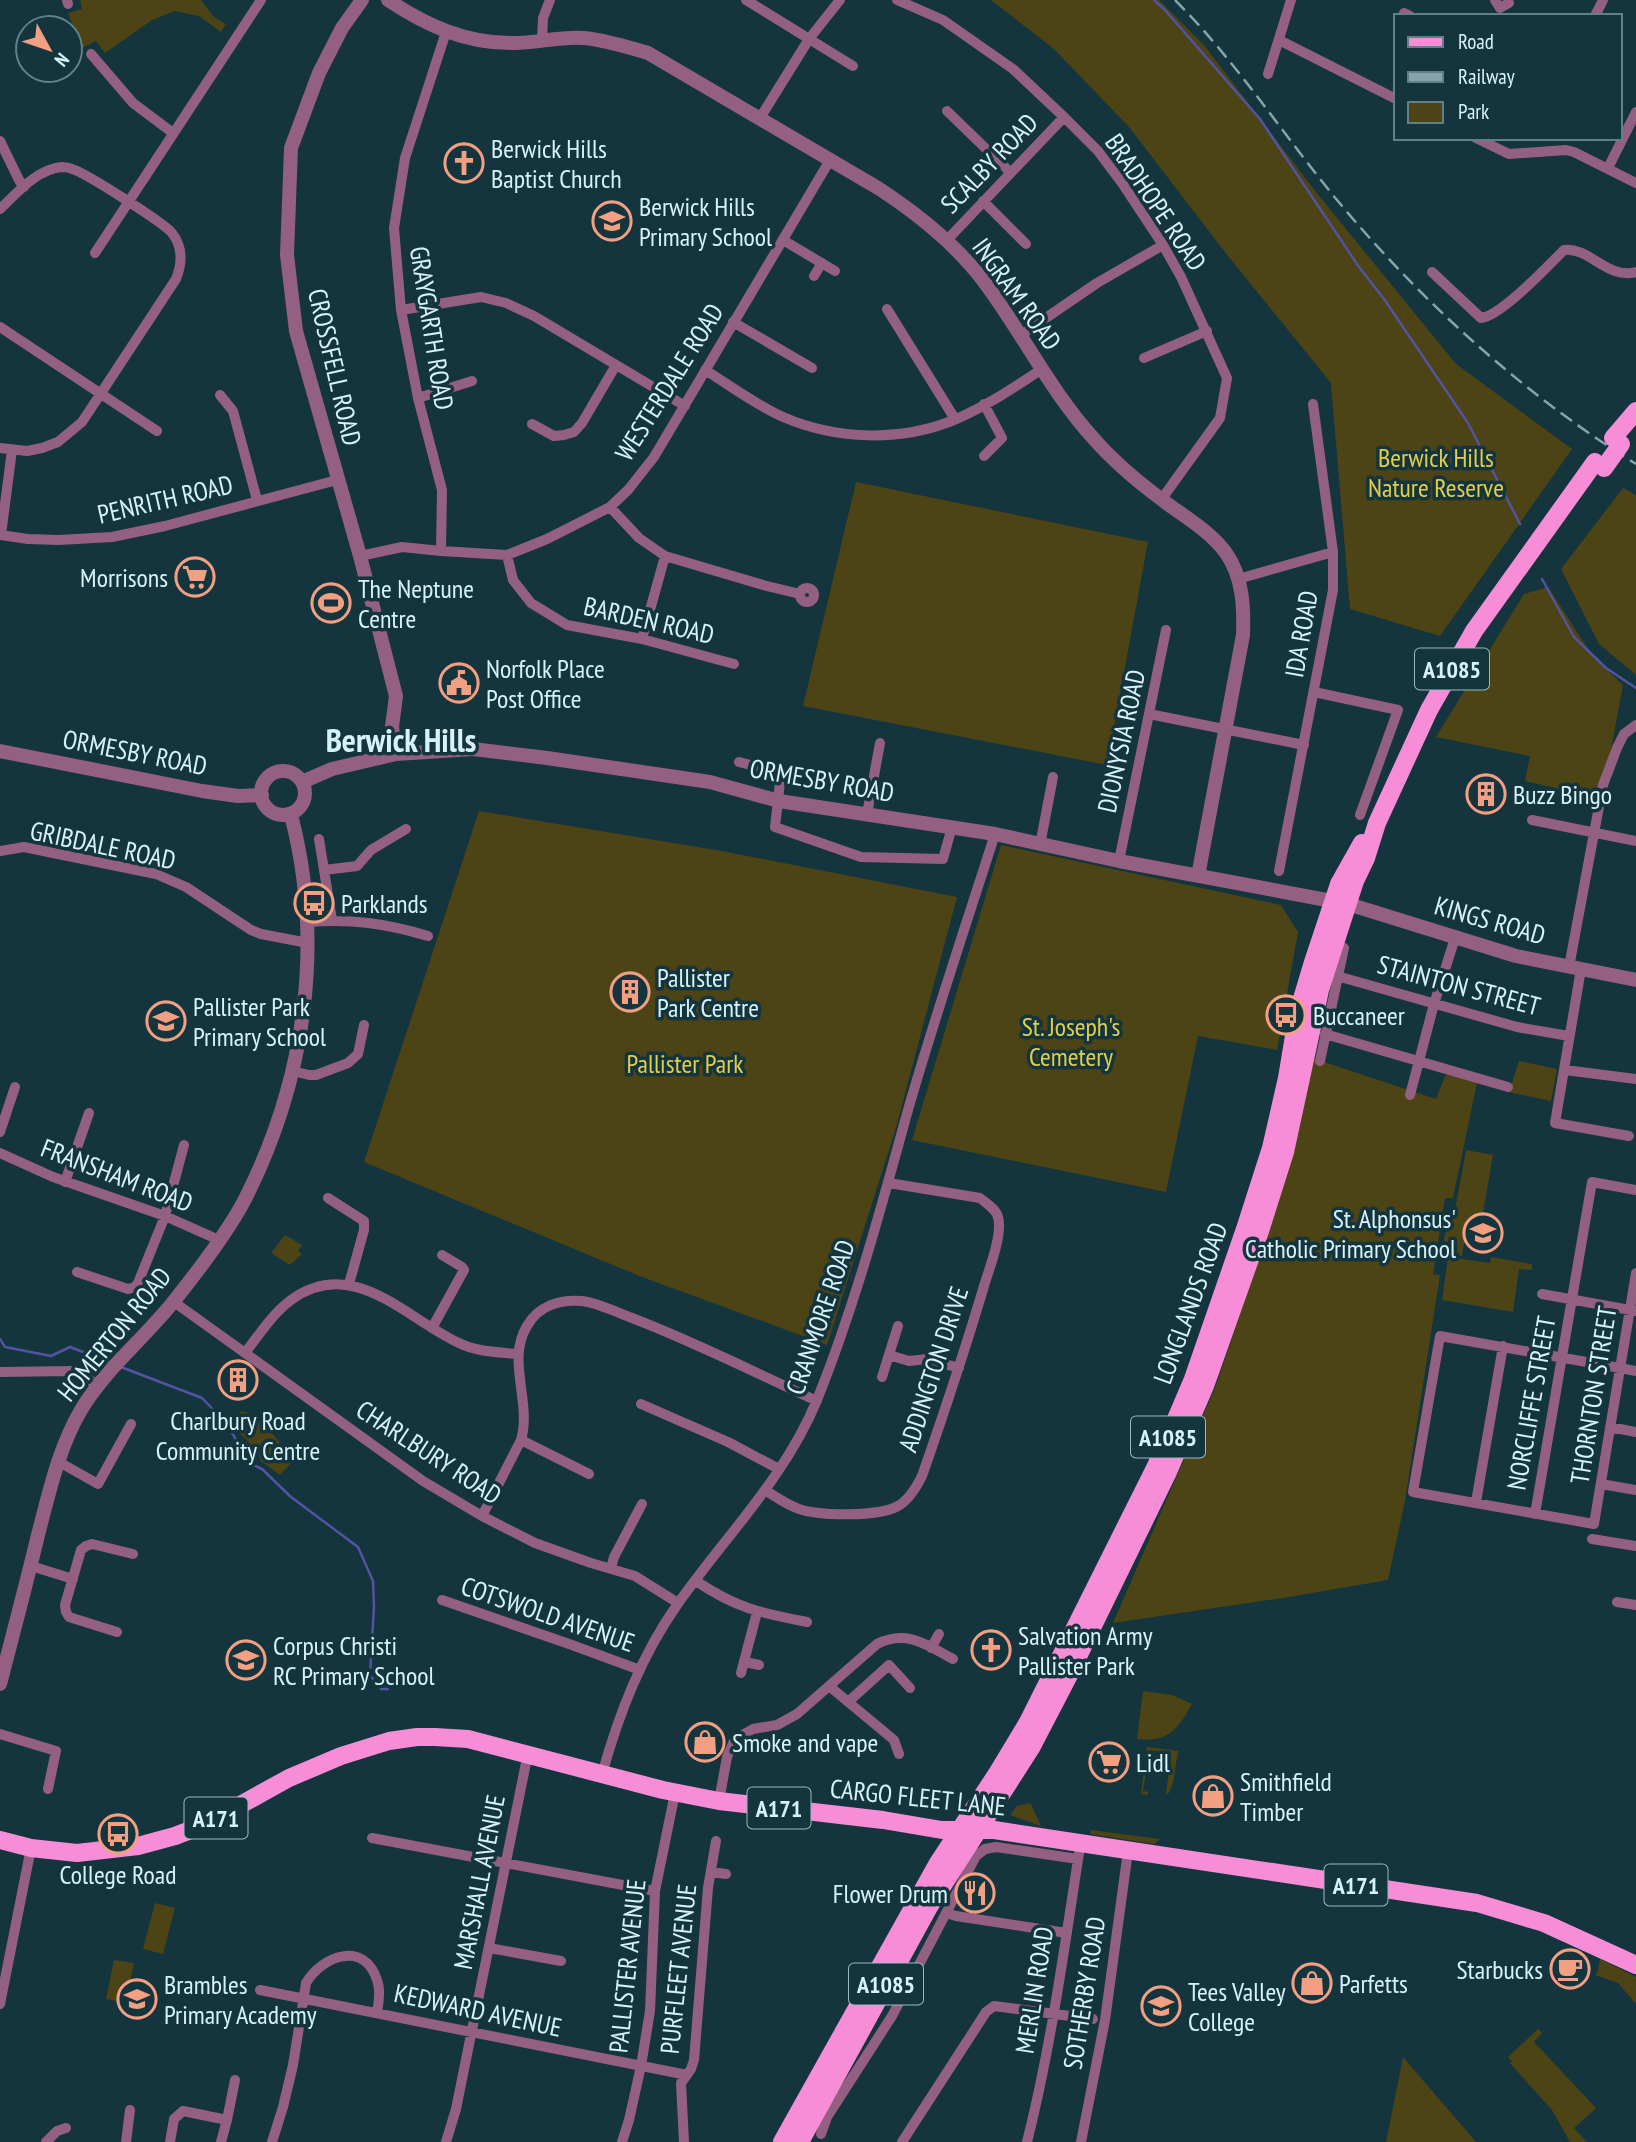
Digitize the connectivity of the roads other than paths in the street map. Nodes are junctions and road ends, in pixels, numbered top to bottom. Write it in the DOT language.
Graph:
graph roads {
  1 [pos="261,0"];
  2 [pos="362,0"];
  3 [pos="388,0"];
  4 [pos="550,0"];
  5 [pos="746,0"];
  6 [pos="841,0"];
  7 [pos="897,0"];
  8 [pos="1292,0"];
  9 [pos="446,33"];
  10 [pos="809,39"];
  11 [pos="542,40"];
  12 [pos="1279,40"];
  13 [pos="91,54"];
  14 [pos="853,66"];
  15 [pos="1268,74"];
  16 [pos="1394,98"];
  17 [pos="947,111"];
  18 [pos="1636,112"];
  19 [pos="1064,117"];
  20 [pos="760,118"];
  21 [pos="173,133"];
  22 [pos="1480,140"];
  23 [pos="1576,140"];
  24 [pos="0,141"];
  25 [pos="1574,152"];
  26 [pos="830,160"];
  27 [pos="1608,168"];
  28 [pos="1010,172"];
  29 [pos="1636,183"];
  30 [pos="24,187"];
  31 [pos="983,201"];
  32 [pos="128,202"];
  33 [pos="0,209"];
  34 [pos="783,240"];
  35 [pos="947,240"];
  36 [pos="1026,244"];
  37 [pos="1163,244"];
  38 [pos="95,253"];
  39 [pos="822,263"];
  40 [pos="835,271"];
  41 [pos="1432,272"];
  42 [pos="1636,272"];
  43 [pos="814,276"];
  44 [pos="887,309"];
  45 [pos="401,310"];
  46 [pos="733,322"];
  47 [pos="0,327"];
  48 [pos="1207,331"];
  49 [pos="1021,335"];
  50 [pos="1144,358"];
  51 [pos="617,365"];
  52 [pos="812,368"];
  53 [pos="1042,369"];
  54 [pos="705,370"];
  55 [pos="472,381"];
  56 [pos="100,394"];
  57 [pos="220,395"];
  58 [pos="418,398"];
  59 [pos="984,404"];
  60 [pos="1313,404"];
  61 [pos="685,406"];
  62 [pos="1636,411"];
  63 [pos="955,419"];
  64 [pos="532,424"];
  65 [pos="1636,425"];
  66 [pos="157,431"];
  67 [pos="1617,441"];
  68 [pos="6,449"];
  69 [pos="984,456"];
  70 [pos="337,480"];
  71 [pos="257,500"];
  72 [pos="1161,500"];
  73 [pos="610,507"];
  74 [pos="0,535"];
  75 [pos="440,551"];
  76 [pos="1333,552"];
  77 [pos="507,555"];
  78 [pos="360,556"];
  79 [pos="665,556"];
  80 [pos="1238,579"];
  81 [pos="795,592"];
  82 [pos="1166,630"];
  83 [pos="642,639"];
  84 [pos="734,664"];
  85 [pos="1314,692"];
  86 [pos="1149,714"];
  87 [pos="1636,725"];
  88 [pos="1225,729"];
  89 [pos="880,743"];
  90 [pos="1304,745"];
  91 [pos="0,751"];
  92 [pos="396,754"];
  93 [pos="739,762"];
  94 [pos="1053,777"];
  95 [pos="302,782"];
  96 [pos="262,795"];
  97 [pos="779,801"];
  98 [pos="867,814"];
  99 [pos="291,815"];
  100 [pos="1369,819"];
  101 [pos="1532,820"];
  102 [pos="952,827"];
  103 [pos="406,829"];
  104 [pos="1594,833"];
  105 [pos="995,834"];
  106 [pos="319,839"];
  107 [pos="1636,841"];
  108 [pos="1040,845"];
  109 [pos="0,851"];
  110 [pos="1119,861"];
  111 [pos="324,870"];
  112 [pos="1279,871"];
  113 [pos="1198,876"];
  114 [pos="1340,902"];
  115 [pos="332,920"];
  116 [pos="308,922"];
  117 [pos="428,936"];
  118 [pos="1455,938"];
  119 [pos="308,943"];
  120 [pos="1344,948"];
  121 [pos="1575,968"];
  122 [pos="1337,976"];
  123 [pos="1636,980"];
  124 [pos="1434,1004"];
  125 [pos="364,1025"];
  126 [pos="1325,1034"];
  127 [pos="1569,1036"];
  128 [pos="1320,1061"];
  129 [pos="1418,1061"];
  130 [pos="1564,1069"];
  131 [pos="293,1071"];
  132 [pos="1636,1079"];
  133 [pos="15,1087"];
  134 [pos="1507,1087"];
  135 [pos="1410,1095"];
  136 [pos="89,1113"];
  137 [pos="0,1132"];
  138 [pos="1629,1136"];
  139 [pos="184,1145"];
  140 [pos="0,1153"];
  141 [pos="65,1182"];
  142 [pos="889,1183"];
  143 [pos="1636,1190"];
  144 [pos="328,1198"];
  145 [pos="165,1216"];
  146 [pos="219,1240"];
  147 [pos="442,1255"];
  148 [pos="77,1272"];
  149 [pos="1636,1273"];
  150 [pos="349,1284"];
  151 [pos="1542,1294"];
  152 [pos="1571,1300"];
  153 [pos="174,1302"];
  154 [pos="1633,1310"];
  155 [pos="898,1326"];
  156 [pos="432,1328"];
  157 [pos="1503,1346"];
  158 [pos="246,1353"];
  159 [pos="517,1354"];
  160 [pos="889,1355"];
  161 [pos="1560,1357"];
  162 [pos="959,1368"];
  163 [pos="1620,1368"];
  164 [pos="1636,1371"];
  165 [pos="0,1372"];
  166 [pos="882,1377"];
  167 [pos="97,1386"];
  168 [pos="817,1401"];
  169 [pos="641,1404"];
  170 [pos="131,1424"];
  171 [pos="1610,1427"];
  172 [pos="1636,1432"];
  173 [pos="521,1440"];
  174 [pos="58,1462"];
  175 [pos="779,1469"];
  176 [pos="589,1474"];
  177 [pos="1601,1484"];
  178 [pos="765,1490"];
  179 [pos="1636,1490"];
  180 [pos="1476,1502"];
  181 [pos="642,1503"];
  182 [pos="1535,1514"];
  183 [pos="482,1516"];
  184 [pos="1592,1539"];
  185 [pos="1636,1546"];
  186 [pos="134,1554"];
  187 [pos="31,1566"];
  188 [pos="611,1568"];
  189 [pos="73,1580"];
  190 [pos="696,1581"];
  191 [pos="442,1600"];
  192 [pos="1617,1602"];
  193 [pos="678,1604"];
  194 [pos="1636,1605"];
  195 [pos="757,1612"];
  196 [pos="807,1622"];
  197 [pos="117,1632"];
  198 [pos="939,1634"];
  199 [pos="931,1648"];
  200 [pos="953,1659"];
  201 [pos="759,1665"];
  202 [pos="640,1670"];
  203 [pos="0,1684"];
  204 [pos="829,1686"];
  205 [pos="910,1688"];
  206 [pos="848,1702"];
  207 [pos="0,1734"];
  208 [pos="528,1753"];
  209 [pos="899,1754"];
  210 [pos="602,1774"];
  211 [pos="48,1788"];
  212 [pos="675,1793"];
  213 [pos="719,1801"];
  214 [pos="959,1830"];
  215 [pos="978,1830"];
  216 [pos="372,1838"];
  217 [pos="0,1840"];
  218 [pos="716,1841"];
  219 [pos="31,1848"];
  220 [pos="1079,1851"];
  221 [pos="1128,1851"];
  222 [pos="505,1864"];
  223 [pos="710,1872"];
  224 [pos="726,1874"];
  225 [pos="655,1891"];
  226 [pos="946,1913"];
  227 [pos="1067,1933"];
  228 [pos="489,1948"];
  229 [pos="561,1961"];
  230 [pos="1636,1965"];
  231 [pos="260,1990"];
  232 [pos="303,1999"];
  233 [pos="0,2004"];
  234 [pos="377,2012"];
  235 [pos="1054,2014"];
  236 [pos="1093,2019"];
  237 [pos="471,2032"];
  238 [pos="640,2066"];
  239 [pos="687,2075"];
  240 [pos="235,2080"];
  241 [pos="130,2110"];
  242 [pos="227,2120"];
  243 [pos="66,2128"];
  244 [pos="821,2133"];
  245 [pos="1085,2141"];
  246 [pos="46,2142"];
  247 [pos="125,2142"];
  248 [pos="170,2142"];
  249 [pos="220,2142"];
  250 [pos="272,2142"];
  251 [pos="446,2142"];
  252 [pos="622,2142"];
  253 [pos="684,2142"];
  254 [pos="788,2142"];
  255 [pos="902,2142"];
  256 [pos="1027,2142"];
  1 -- 21 [label="street"];
  2 -- 70 [label="street, CROSSFELL ROAD"];
  3 -- 9 [label="street, INGRAM ROAD"];
  4 -- 11 [label="street"];
  5 -- 10 [label="street"];
  6 -- 10 [label="street"];
  7 -- 19 [label="street, BRADHOPE ROAD"];
  8 -- 12 [label="street"];
  9 -- 11 [label="street, INGRAM ROAD"];
  9 -- 45 [label="street, GRAYGARTH ROAD"];
  10 -- 14 [label="street"];
  10 -- 20 [label="street"];
  11 -- 20 [label="street, INGRAM ROAD"];
  12 -- 15 [label="street"];
  12 -- 16 [label="street"];
  13 -- 21 [label="street"];
  17 -- 28 [label="street"];
  18 -- 27 [label="street"];
  19 -- 28 [label="street, SCALBY ROAD"];
  19 -- 37 [label="street, BRADHOPE ROAD"];
  20 -- 26 [label="street, INGRAM ROAD"];
  21 -- 32 [label="street"];
  22 -- 25 [label="street"];
  23 -- 25 [label="street"];
  24 -- 30 [label="street"];
  25 -- 27 [label="street"];
  26 -- 34 [label="street, WESTERDALE ROAD"];
  26 -- 35 [label="street, INGRAM ROAD"];
  27 -- 29 [label="street"];
  28 -- 31 [label="street, SCALBY ROAD"];
  30 -- 32 [label="street"];
  30 -- 33 [label="street"];
  31 -- 35 [label="street, SCALBY ROAD"];
  31 -- 36 [label="street"];
  32 -- 38 [label="street"];
  32 -- 56 [label="street"];
  34 -- 39 [label="street"];
  34 -- 46 [label="street, WESTERDALE ROAD"];
  35 -- 49 [label="street, INGRAM ROAD"];
  37 -- 48 [label="street, BRADHOPE ROAD"];
  37 -- 49 [label="street"];
  39 -- 40 [label="street"];
  39 -- 43 [label="street"];
  41 -- 42 [label="street"];
  44 -- 63 [label="street"];
  45 -- 51 [label="street"];
  45 -- 58 [label="street, GRAYGARTH ROAD"];
  46 -- 52 [label="street"];
  46 -- 54 [label="street, WESTERDALE ROAD"];
  47 -- 56 [label="street"];
  48 -- 50 [label="street"];
  48 -- 72 [label="street, BRADHOPE ROAD"];
  49 -- 53 [label="street, INGRAM ROAD"];
  51 -- 61 [label="street"];
  51 -- 64 [label="street"];
  53 -- 59 [label="street"];
  53 -- 72 [label="street, INGRAM ROAD"];
  54 -- 61 [label="street, WESTERDALE ROAD"];
  54 -- 63 [label="street"];
  55 -- 58 [label="street"];
  56 -- 66 [label="street"];
  56 -- 68 [label="street"];
  57 -- 71 [label="street"];
  58 -- 75 [label="street, GRAYGARTH ROAD"];
  59 -- 63 [label="street"];
  59 -- 69 [label="street"];
  60 -- 76 [label="street, IDA ROAD"];
  61 -- 73 [label="street, WESTERDALE ROAD"];
  62 -- 67 [label="main road, LONGLANDS ROAD / A1085"];
  65 -- 67 [label="main road, LONGLANDS ROAD / A1085"];
  67 -- 100 [label="main road, LONGLANDS ROAD / A1085, bridge"];
  68 -- 74 [label="street"];
  70 -- 71 [label="street, PENRITH ROAD"];
  70 -- 78 [label="street, CROSSFELL ROAD"];
  71 -- 74 [label="street, PENRITH ROAD"];
  72 -- 80 [label="street, INGRAM ROAD"];
  73 -- 77 [label="street, WESTERDALE ROAD"];
  73 -- 79 [label="street"];
  75 -- 77 [label="street, WESTERDALE ROAD"];
  75 -- 78 [label="street, WESTERDALE ROAD"];
  76 -- 80 [label="street"];
  76 -- 85 [label="street, IDA ROAD"];
  77 -- 83 [label="street, BARDEN ROAD"];
  78 -- 92 [label="street, CROSSFELL ROAD"];
  79 -- 81 [label="street"];
  79 -- 83 [label="street"];
  80 -- 88 [label="street, INGRAM ROAD"];
  82 -- 86 [label="street, DIONYSIA ROAD"];
  83 -- 84 [label="street, BARDEN ROAD"];
  85 -- 90 [label="street, IDA ROAD"];
  85 -- 100 [label="street"];
  86 -- 88 [label="street"];
  86 -- 110 [label="street, DIONYSIA ROAD"];
  87 -- 104 [label="street"];
  88 -- 90 [label="street"];
  88 -- 113 [label="street, INGRAM ROAD"];
  89 -- 98 [label="street"];
  90 -- 112 [label="street, IDA ROAD"];
  91 -- 96 [label="street, ORMESBY ROAD"];
  92 -- 95 [label="street, ORMESBY ROAD"];
  92 -- 97 [label="street, ORMESBY ROAD"];
  93 -- 97 [label="street"];
  94 -- 108 [label="street"];
  95 -- 96 [label="street"];
  95 -- 99 [label="street"];
  96 -- 99 [label="street"];
  97 -- 98 [label="street, ORMESBY ROAD"];
  97 -- 102 [label="street"];
  98 -- 102 [label="street, ORMESBY ROAD"];
  99 -- 116 [label="street, HOMERTON ROAD"];
  100 -- 114 [label="main road, LONGLANDS ROAD / A1085"];
  101 -- 104 [label="street"];
  102 -- 105 [label="street, ORMESBY ROAD"];
  103 -- 111 [label="street"];
  104 -- 107 [label="street"];
  104 -- 121 [label="street"];
  105 -- 108 [label="street, ORMESBY ROAD"];
  105 -- 142 [label="street, CRANMORE ROAD"];
  106 -- 111 [label="street"];
  108 -- 110 [label="street, ORMESBY ROAD"];
  109 -- 119 [label="street, GRIBDALE ROAD"];
  110 -- 113 [label="street, ORMESBY ROAD"];
  111 -- 115 [label="street"];
  113 -- 114 [label="street, ORMESBY ROAD"];
  114 -- 118 [label="street, KINGS ROAD"];
  114 -- 214 [label="main road, LONGLANDS ROAD / A1085"];
  114 -- 215 [label="main road, LONGLANDS ROAD / A1085"];
  115 -- 116 [label="street"];
  115 -- 117 [label="street"];
  116 -- 119 [label="street, HOMERTON ROAD"];
  118 -- 121 [label="street, KINGS ROAD"];
  118 -- 124 [label="street"];
  119 -- 131 [label="street, HOMERTON ROAD"];
  120 -- 122 [label="street"];
  121 -- 123 [label="street, KINGS ROAD"];
  121 -- 127 [label="street"];
  122 -- 124 [label="street, STAINTON STREET"];
  122 -- 126 [label="street"];
  124 -- 127 [label="street, STAINTON STREET"];
  124 -- 129 [label="street"];
  125 -- 131 [label="street"];
  126 -- 128 [label="street"];
  126 -- 129 [label="street"];
  127 -- 130 [label="street"];
  129 -- 134 [label="street"];
  129 -- 135 [label="street"];
  130 -- 132 [label="street"];
  130 -- 138 [label="street"];
  131 -- 146 [label="street, HOMERTON ROAD"];
  133 -- 137 [label="street"];
  136 -- 141 [label="street"];
  139 -- 145 [label="street"];
  140 -- 141 [label="street, FRANSHAM ROAD"];
  141 -- 145 [label="street, FRANSHAM ROAD"];
  142 -- 162 [label="street, ADDINGTON DRIVE"];
  142 -- 168 [label="street, CRANMORE ROAD"];
  143 -- 152 [label="street, NORCLIFFE STREET"];
  144 -- 150 [label="street"];
  145 -- 146 [label="street, FRANSHAM ROAD"];
  145 -- 148 [label="street"];
  146 -- 153 [label="street, HOMERTON ROAD"];
  147 -- 156 [label="street"];
  149 -- 154 [label="street, THORNTON STREET"];
  150 -- 156 [label="street"];
  150 -- 158 [label="street"];
  151 -- 152 [label="street"];
  152 -- 154 [label="street"];
  152 -- 161 [label="street, NORCLIFFE STREET"];
  153 -- 158 [label="street, CHARLBURY ROAD"];
  153 -- 167 [label="street, HOMERTON ROAD"];
  154 -- 163 [label="street, THORNTON STREET"];
  155 -- 160 [label="street"];
  156 -- 159 [label="street"];
  157 -- 161 [label="street"];
  157 -- 180 [label="street"];
  157 -- 180 [label="street"];
  158 -- 183 [label="street, CHARLBURY ROAD"];
  159 -- 168 [label="street"];
  159 -- 173 [label="street"];
  160 -- 162 [label="street"];
  160 -- 166 [label="street"];
  161 -- 163 [label="street"];
  161 -- 182 [label="street, NORCLIFFE STREET"];
  162 -- 178 [label="street, ADDINGTON DRIVE"];
  163 -- 164 [label="street"];
  163 -- 171 [label="street, THORNTON STREET"];
  165 -- 167 [label="street"];
  167 -- 174 [label="street, HOMERTON ROAD"];
  168 -- 175 [label="street, CRANMORE ROAD"];
  169 -- 175 [label="street"];
  170 -- 174 [label="street"];
  171 -- 172 [label="street"];
  171 -- 177 [label="street, THORNTON STREET"];
  173 -- 176 [label="street"];
  173 -- 183 [label="street"];
  174 -- 187 [label="street, HOMERTON ROAD"];
  175 -- 178 [label="street, CRANMORE ROAD"];
  177 -- 179 [label="street"];
  177 -- 182 [label="street, THORNTON STREET"];
  178 -- 190 [label="street, CRANMORE ROAD"];
  180 -- 182 [label="street"];
  181 -- 188 [label="street"];
  183 -- 188 [label="street, CHARLBURY ROAD"];
  184 -- 185 [label="street"];
  186 -- 189 [label="street"];
  187 -- 189 [label="street"];
  187 -- 203 [label="street, HOMERTON ROAD"];
  188 -- 193 [label="street, CHARLBURY ROAD"];
  189 -- 197 [label="street"];
  190 -- 193 [label="street, CRANMORE ROAD"];
  190 -- 195 [label="street"];
  191 -- 202 [label="street, COTSWOLD AVENUE"];
  192 -- 194 [label="street"];
  193 -- 202 [label="street, CRANMORE ROAD"];
  195 -- 196 [label="street"];
  195 -- 201 [label="street"];
  198 -- 199 [label="street"];
  199 -- 200 [label="street"];
  199 -- 204 [label="street"];
  202 -- 210 [label="street, CRANMORE ROAD"];
  204 -- 206 [label="street"];
  204 -- 213 [label="street"];
  205 -- 206 [label="street"];
  206 -- 209 [label="street"];
  207 -- 211 [label="street"];
  208 -- 210 [label="main road, CARGO FLEET LANE / A171"];
  208 -- 219 [label="main road, CARGO FLEET LANE / A171"];
  208 -- 222 [label="street, MARSHALL AVENUE"];
  210 -- 212 [label="main road, CARGO FLEET LANE / A171"];
  212 -- 213 [label="main road, CARGO FLEET LANE / A171"];
  212 -- 225 [label="street, PALLISTER AVENUE"];
  213 -- 214 [label="main road, CARGO FLEET LANE / A171"];
  214 -- 215 [label="main road, CARGO FLEET LANE / A171"];
  214 -- 254 [label="main road, LONGLANDS ROAD / A1085"];
  215 -- 220 [label="main road, CARGO FLEET LANE / A171"];
  215 -- 254 [label="main road, LONGLANDS ROAD / A1085"];
  216 -- 222 [label="street"];
  217 -- 219 [label="main road, CARGO FLEET LANE / A171"];
  218 -- 223 [label="street, PURFLEET AVENUE"];
  219 -- 233 [label="street"];
  220 -- 221 [label="main road, CARGO FLEET LANE / A171"];
  220 -- 226 [label="street"];
  220 -- 227 [label="street, MERLIN ROAD"];
  221 -- 230 [label="main road, CARGO FLEET LANE / A171"];
  221 -- 245 [label="street, SOTHERBY ROAD"];
  222 -- 225 [label="street"];
  222 -- 228 [label="street, MARSHALL AVENUE"];
  223 -- 224 [label="street"];
  223 -- 239 [label="street, PURFLEET AVENUE"];
  225 -- 238 [label="street, PALLISTER AVENUE"];
  226 -- 227 [label="street"];
  226 -- 244 [label="street"];
  227 -- 235 [label="street, MERLIN ROAD"];
  228 -- 229 [label="street"];
  228 -- 237 [label="street, MARSHALL AVENUE"];
  231 -- 232 [label="street, KEDWARD AVENUE"];
  232 -- 234 [label="street, KEDWARD AVENUE"];
  232 -- 234 [label="street"];
  232 -- 250 [label="street"];
  234 -- 237 [label="street, KEDWARD AVENUE"];
  235 -- 236 [label="street"];
  235 -- 255 [label="street"];
  235 -- 256 [label="street, MERLIN ROAD"];
  237 -- 238 [label="street, KEDWARD AVENUE"];
  237 -- 251 [label="street, MARSHALL AVENUE"];
  238 -- 239 [label="street, KEDWARD AVENUE"];
  238 -- 252 [label="street, PALLISTER AVENUE"];
  239 -- 253 [label="street, PURFLEET AVENUE"];
  240 -- 242 [label="street"];
  241 -- 247 [label="street"];
  242 -- 248 [label="street"];
  242 -- 249 [label="street"];
  243 -- 246 [label="street"];
}
